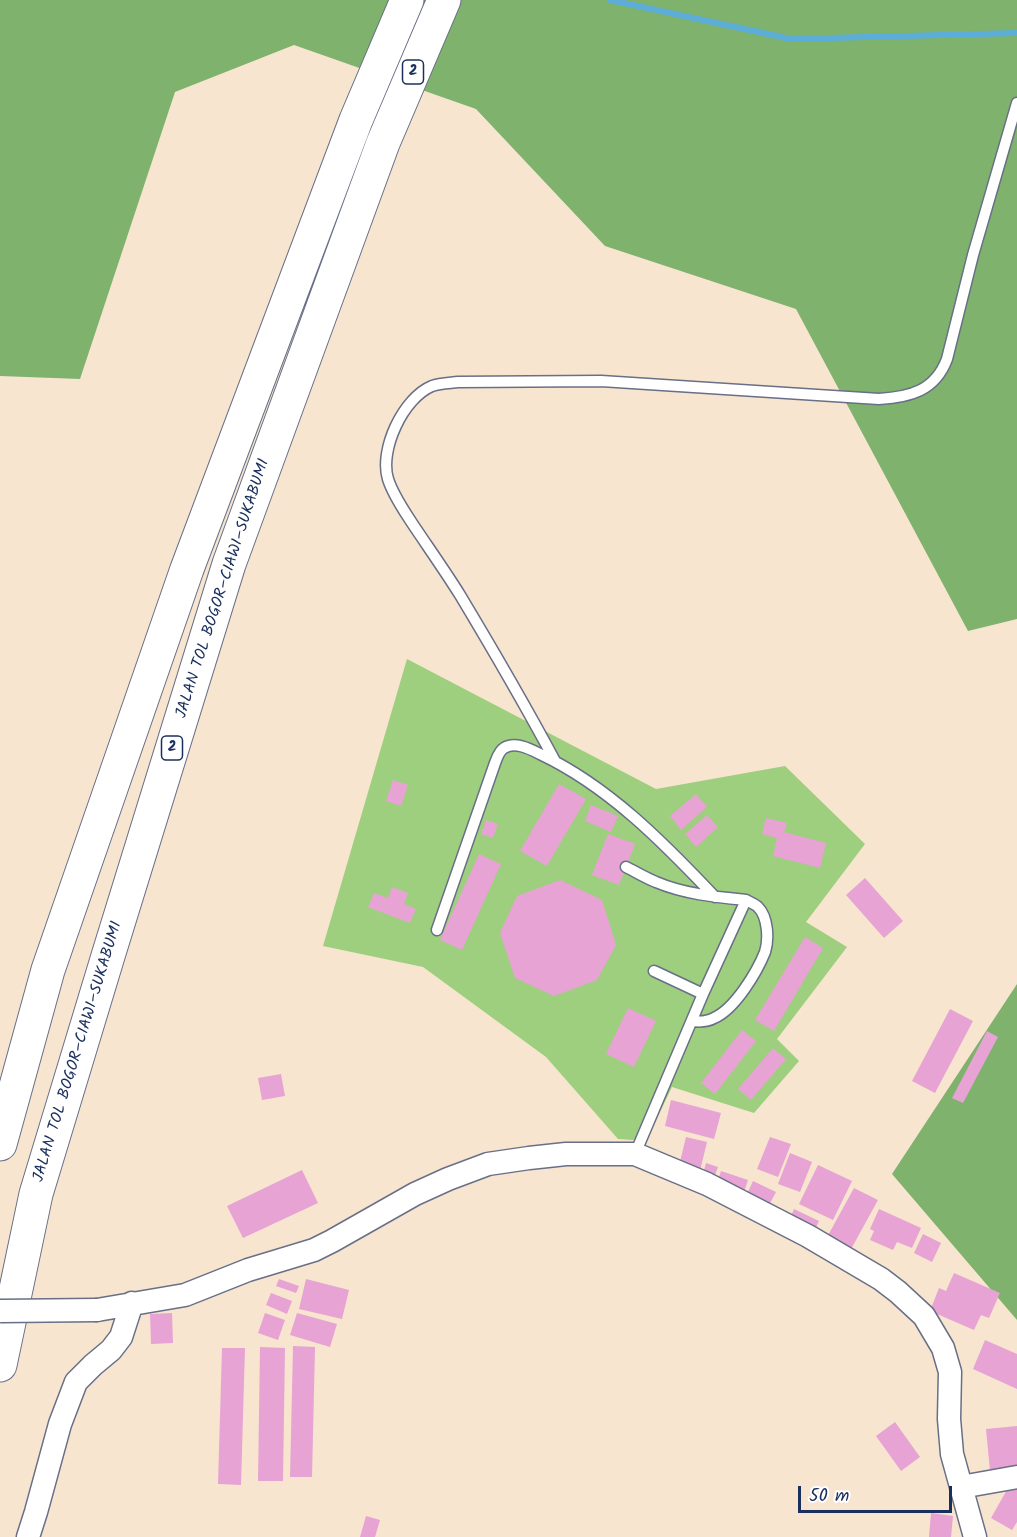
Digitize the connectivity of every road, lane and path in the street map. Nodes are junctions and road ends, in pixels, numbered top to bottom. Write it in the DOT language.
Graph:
graph roads {
  1 [pos="407,0"];
  2 [pos="444,0"];
  3 [pos="1017,103"];
  4 [pos="555,761"];
  5 [pos="626,867"];
  6 [pos="715,897"];
  7 [pos="746,900"];
  8 [pos="437,930"];
  9 [pos="654,971"];
  10 [pos="704,994"];
  11 [pos="692,1021"];
  12 [pos="0,1144"];
  13 [pos="635,1155"];
  14 [pos="132,1303"];
  15 [pos="0,1311"];
  16 [pos="0,1365"];
  17 [pos="1017,1477"];
  18 [pos="961,1487"];
  19 [pos="974,1531"];
  20 [pos="28,1537"];
  21 [pos="994,1537"];
  1 -- 12 [label="highway, 2"];
  2 -- 16 [label="highway, JALAN TOL BOGOR–CIAWI–SUKABUMI / 2"];
  3 -- 4 [label="lane"];
  4 -- 6 [label="lane"];
  4 -- 8 [label="lane"];
  5 -- 6 [label="lane"];
  6 -- 7 [label="lane"];
  7 -- 10 [label="lane"];
  7 -- 11 [label="lane"];
  9 -- 10 [label="lane"];
  10 -- 11 [label="lane"];
  11 -- 13 [label="lane"];
  13 -- 14 [label="street"];
  13 -- 18 [label="street"];
  14 -- 15 [label="street, bridge"];
  14 -- 20 [label="street"];
  17 -- 18 [label="street"];
  18 -- 19 [label="street"];
  19 -- 21 [label="street"];
}
